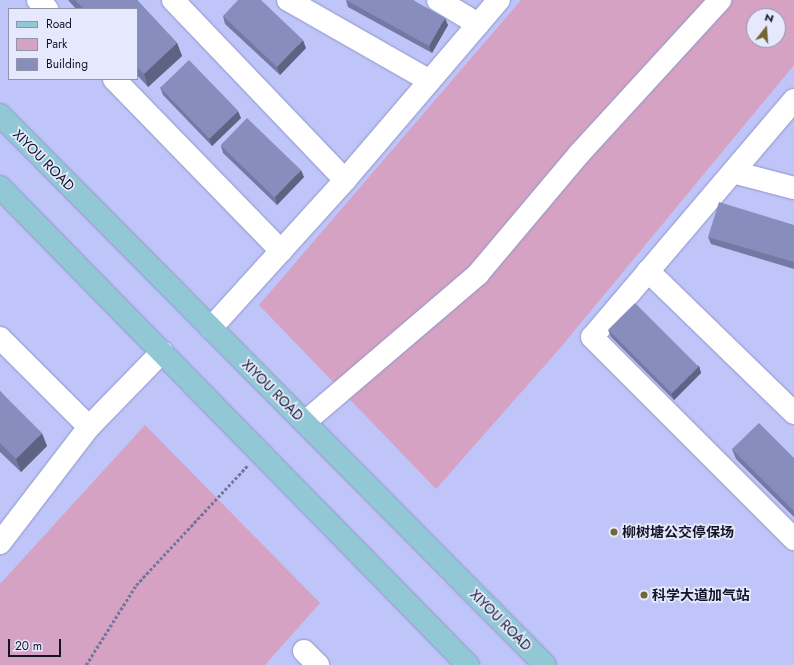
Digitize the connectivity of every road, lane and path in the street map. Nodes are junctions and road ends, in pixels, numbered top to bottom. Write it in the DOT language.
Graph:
graph roads {
  1 [pos="38,0"];
  2 [pos="173,0"];
  3 [pos="288,0"];
  4 [pos="438,0"];
  5 [pos="499,0"];
  6 [pos="720,0"];
  7 [pos="46,8"];
  8 [pos="478,24"];
  9 [pos="115,80"];
  10 [pos="430,81"];
  11 [pos="794,100"];
  12 [pos="0,115"];
  13 [pos="733,172"];
  14 [pos="345,180"];
  15 [pos="0,187"];
  16 [pos="794,188"];
  17 [pos="281,251"];
  18 [pos="648,271"];
  19 [pos="211,328"];
  20 [pos="0,338"];
  21 [pos="162,352"];
  22 [pos="794,413"];
  23 [pos="305,422"];
  24 [pos="88,427"];
  25 [pos="260,453"];
  26 [pos="794,539"];
  27 [pos="0,543"];
  28 [pos="86,665"];
  29 [pos="468,665"];
  30 [pos="545,665"];
  1 -- 7 [label="street"];
  2 -- 14 [label="street"];
  3 -- 10 [label="street"];
  4 -- 8 [label="street"];
  5 -- 8 [label="street"];
  6 -- 23 [label="street"];
  8 -- 10 [label="street"];
  9 -- 17 [label="street"];
  10 -- 14 [label="street"];
  11 -- 13 [label="street"];
  12 -- 19 [label="main road, XIYOU ROAD"];
  13 -- 16 [label="street"];
  13 -- 18 [label="street"];
  14 -- 17 [label="street"];
  15 -- 21 [label="main road"];
  17 -- 19 [label="street"];
  18 -- 22 [label="street"];
  18 -- 26 [label="street"];
  19 -- 23 [label="main road, XIYOU ROAD"];
  20 -- 24 [label="street"];
  21 -- 24 [label="street"];
  21 -- 25 [label="main road"];
  23 -- 30 [label="main road, XIYOU ROAD"];
  24 -- 27 [label="street"];
  25 -- 28 [label="path"];
  25 -- 29 [label="main road"];
}
